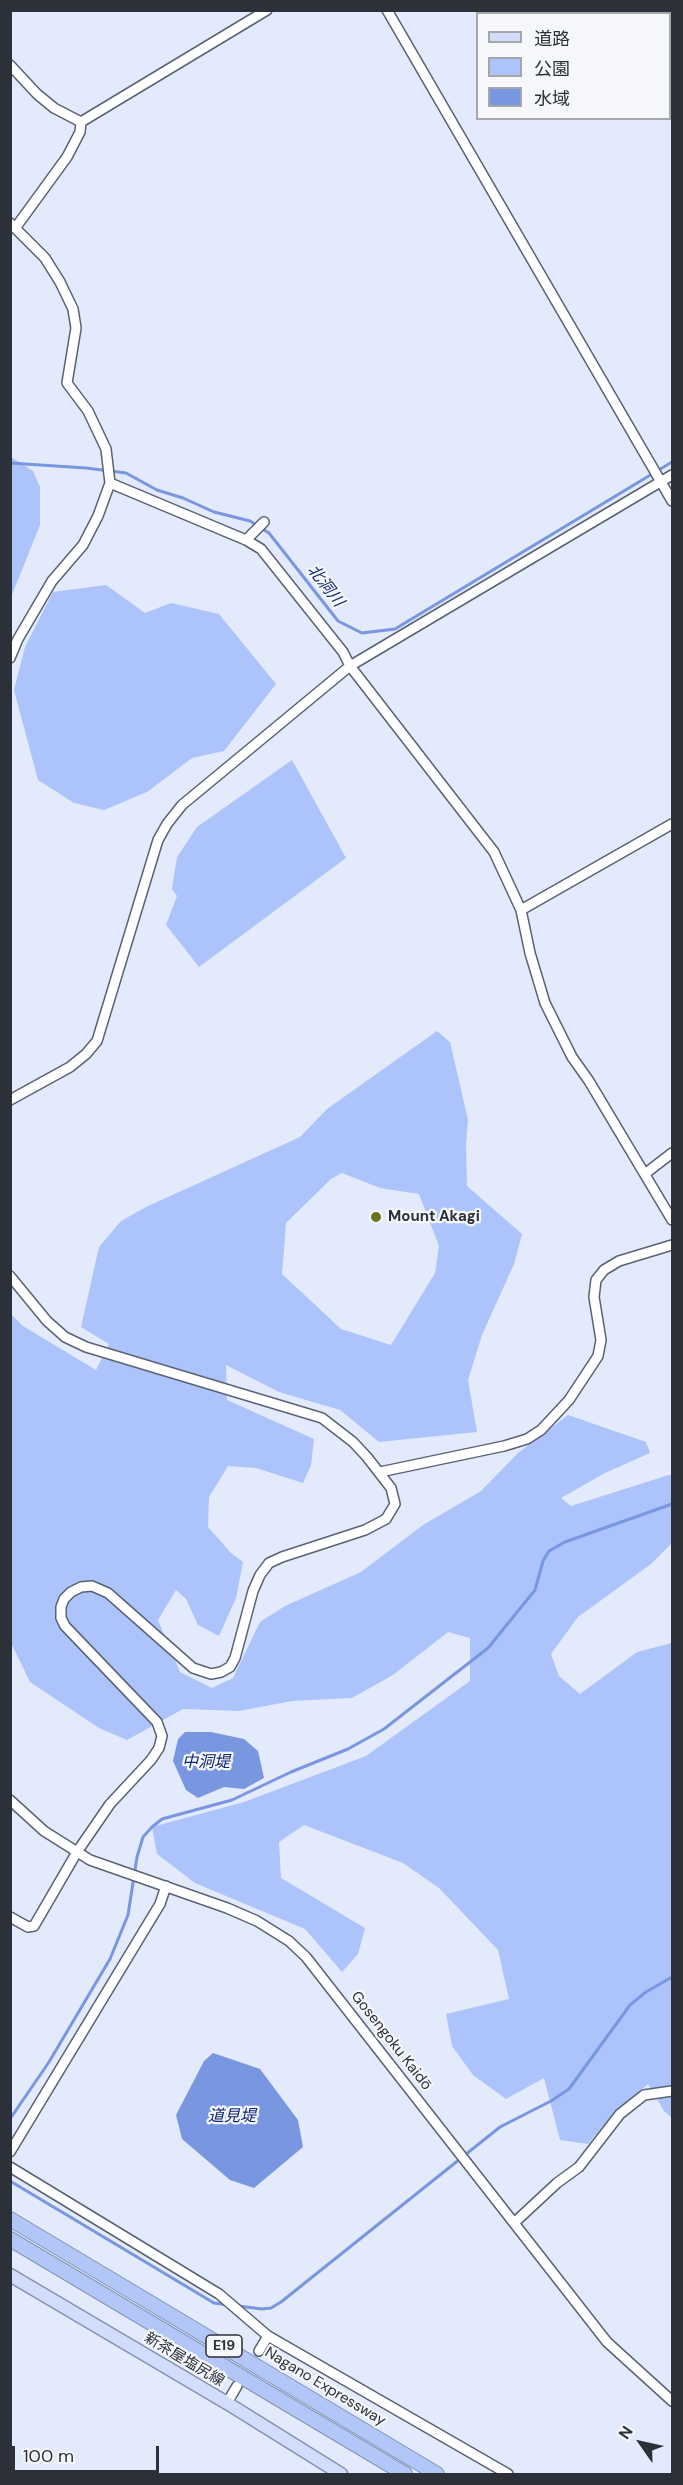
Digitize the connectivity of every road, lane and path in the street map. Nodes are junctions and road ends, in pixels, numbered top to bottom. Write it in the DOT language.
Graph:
graph roads {
  1 [pos="267,10"];
  2 [pos="387,10"];
  3 [pos="10,64"];
  4 [pos="81,122"];
  5 [pos="13,225"];
  6 [pos="672,475"];
  7 [pos="661,482"];
  8 [pos="110,483"];
  9 [pos="672,501"];
  10 [pos="264,522"];
  11 [pos="246,540"];
  12 [pos="10,658"];
  13 [pos="350,666"];
  14 [pos="672,824"];
  15 [pos="521,910"];
  16 [pos="10,1100"];
  17 [pos="672,1153"];
  18 [pos="646,1173"];
  19 [pos="672,1220"];
  20 [pos="672,1245"];
  21 [pos="10,1276"];
  22 [pos="380,1472"];
  23 [pos="10,1800"];
  24 [pos="77,1852"];
  25 [pos="166,1886"];
  26 [pos="10,1917"];
  27 [pos="672,2091"];
  28 [pos="10,2152"];
  29 [pos="10,2167"];
  30 [pos="10,2219"];
  31 [pos="514,2223"];
  32 [pos="10,2239"];
  33 [pos="10,2275"];
  34 [pos="268,2336"];
  35 [pos="259,2351"];
  36 [pos="237,2386"];
  37 [pos="672,2401"];
  38 [pos="227,2403"];
  39 [pos="341,2475"];
  40 [pos="405,2475"];
  41 [pos="437,2475"];
  42 [pos="508,2475"];
  1 -- 4 [label="street"];
  2 -- 7 [label="street"];
  3 -- 4 [label="street"];
  4 -- 5 [label="street"];
  5 -- 8 [label="street"];
  6 -- 7 [label="street"];
  7 -- 9 [label="street"];
  7 -- 13 [label="street"];
  8 -- 11 [label="street"];
  8 -- 12 [label="street"];
  10 -- 11 [label="street"];
  11 -- 13 [label="street"];
  13 -- 15 [label="street"];
  13 -- 16 [label="street"];
  14 -- 15 [label="street"];
  15 -- 18 [label="street"];
  17 -- 18 [label="street"];
  18 -- 19 [label="street"];
  20 -- 22 [label="street"];
  21 -- 22 [label="street"];
  22 -- 24 [label="street"];
  23 -- 24 [label="street, Gosengoku Kaidō"];
  24 -- 25 [label="street, Gosengoku Kaidō"];
  24 -- 26 [label="street"];
  25 -- 28 [label="street"];
  25 -- 31 [label="street, Gosengoku Kaidō"];
  27 -- 31 [label="street"];
  29 -- 34 [label="street"];
  30 -- 41 [label="highway, Nagano Expressway / E19"];
  31 -- 37 [label="street, Gosengoku Kaidō"];
  32 -- 40 [label="highway, E19"];
  33 -- 38 [label="main road, 新茶屋塩尻線"];
  34 -- 35 [label="street"];
  34 -- 42 [label="street"];
  36 -- 38 [label="street"];
  38 -- 39 [label="main road, 新茶屋塩尻線"];
}
